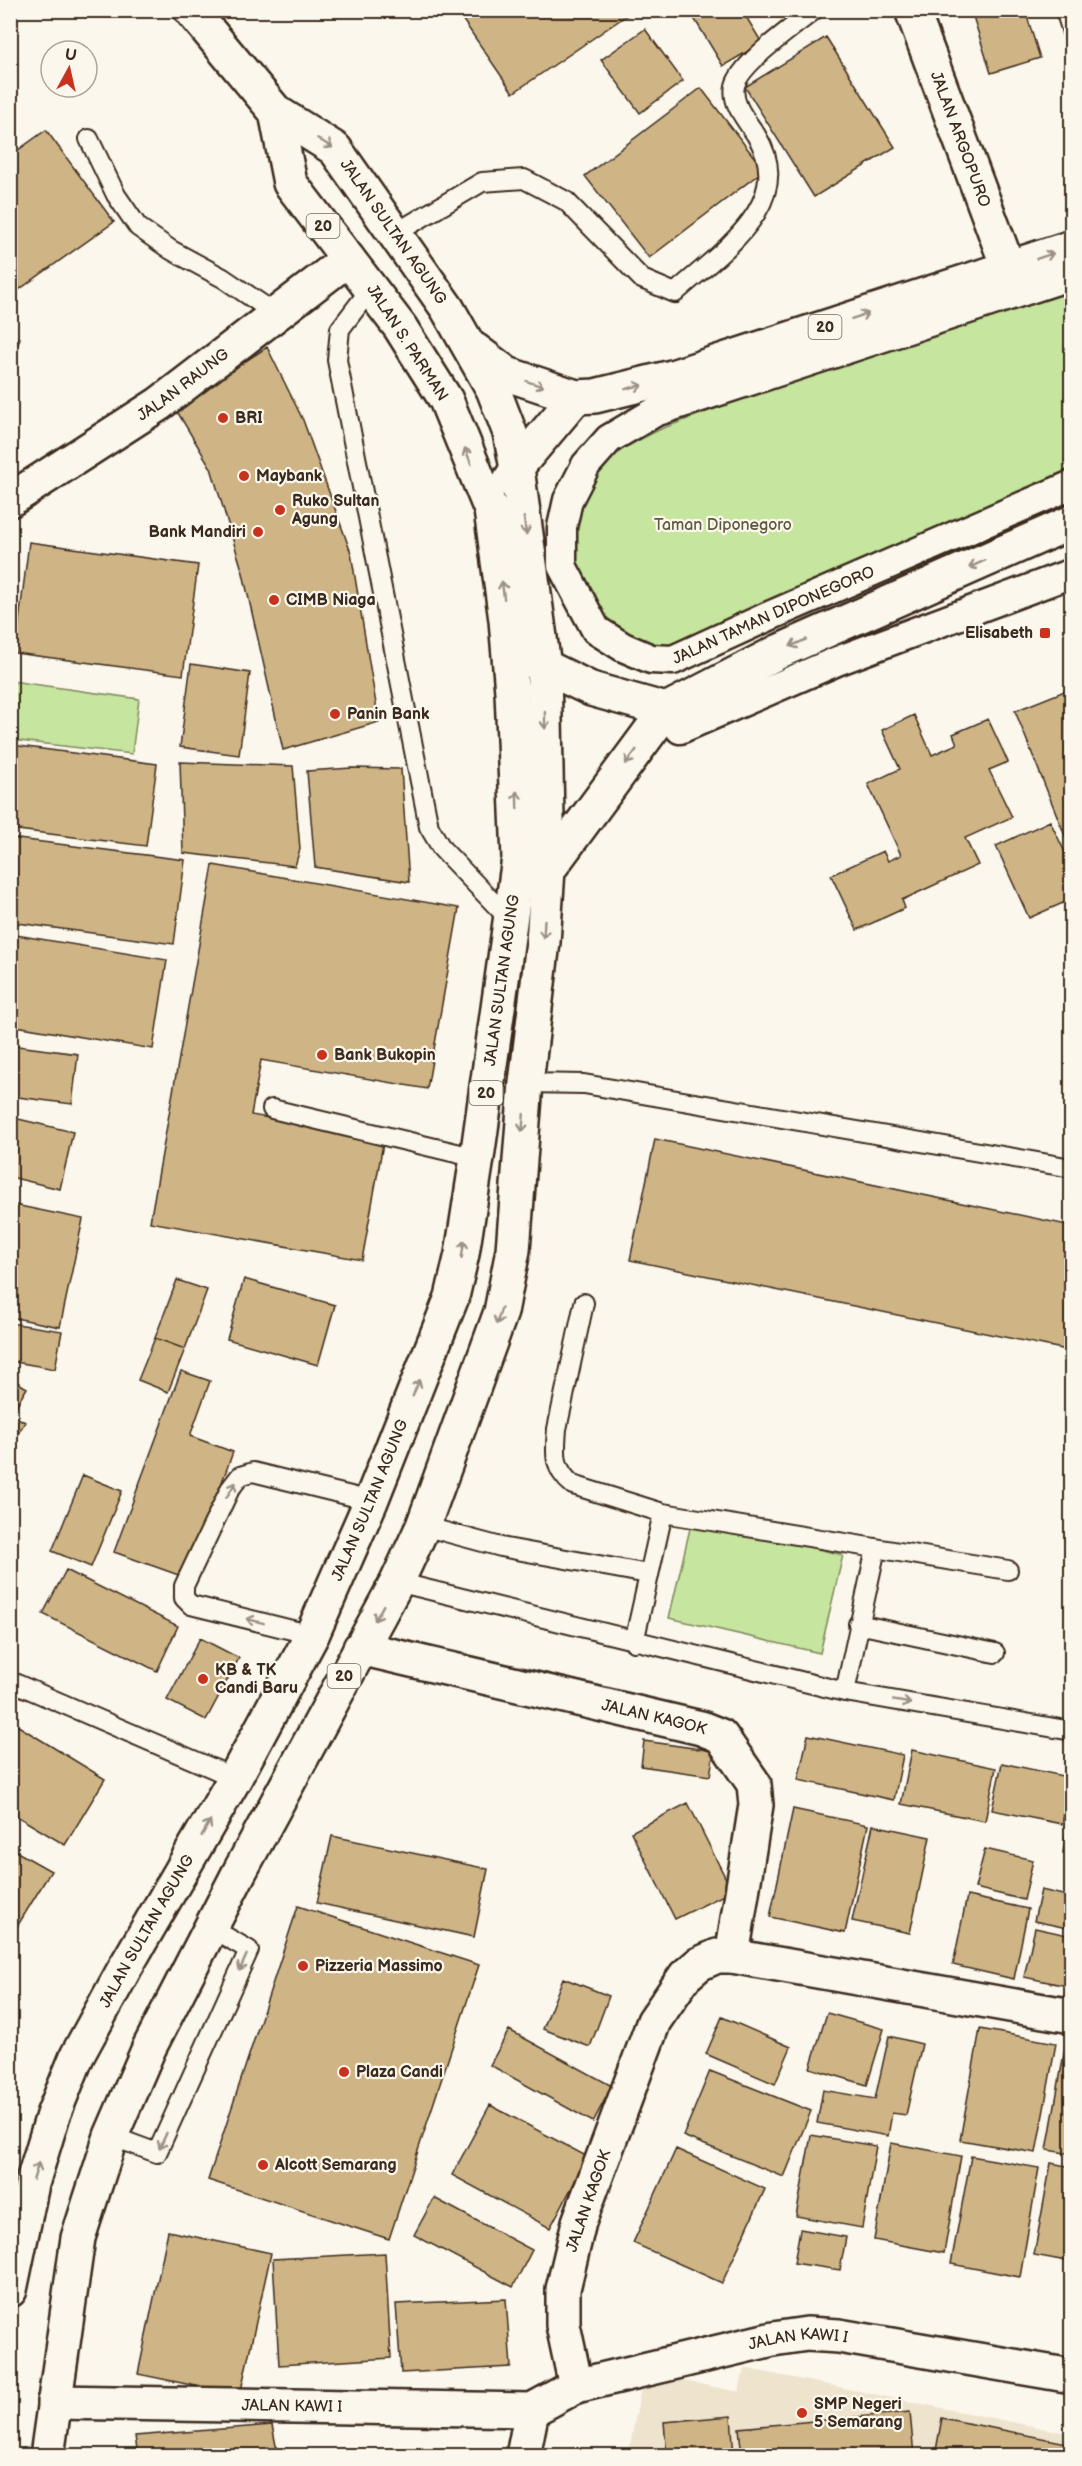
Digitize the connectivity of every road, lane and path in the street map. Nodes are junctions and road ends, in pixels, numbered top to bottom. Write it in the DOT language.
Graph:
graph roads {
  1 [pos="191,10"];
  2 [pos="814,10"];
  3 [pos="912,10"];
  4 [pos="1065,10"];
  5 [pos="1071,32"];
  6 [pos="276,112"];
  7 [pos="89,139"];
  8 [pos="394,234"];
  9 [pos="1071,247"];
  10 [pos="348,259"];
  11 [pos="1008,267"];
  12 [pos="1071,275"];
  13 [pos="372,287"];
  14 [pos="276,315"];
  15 [pos="467,344"];
  16 [pos="576,397"];
  17 [pos="517,468"];
  18 [pos="1071,485"];
  19 [pos="10,500"];
  20 [pos="491,510"];
  21 [pos="1071,522"];
  22 [pos="1071,573"];
  23 [pos="507,648"];
  24 [pos="544,667"];
  25 [pos="666,710"];
  26 [pos="548,870"];
  27 [pos="510,920"];
  28 [pos="526,1083"];
  29 [pos="272,1108"];
  30 [pos="477,1158"];
  31 [pos="1071,1168"];
  32 [pos="584,1303"];
  33 [pos="371,1501"];
  34 [pos="663,1513"];
  35 [pos="423,1526"];
  36 [pos="876,1548"];
  37 [pos="1008,1570"];
  38 [pos="648,1574"];
  39 [pos="397,1582"];
  40 [pos="858,1624"];
  41 [pos="312,1635"];
  42 [pos="634,1642"];
  43 [pos="360,1648"];
  44 [pos="995,1653"];
  45 [pos="10,1681"];
  46 [pos="845,1692"];
  47 [pos="1071,1731"];
  48 [pos="235,1778"];
  49 [pos="211,1928"];
  50 [pos="732,1956"];
  51 [pos="1071,2016"];
  52 [pos="111,2136"];
  53 [pos="10,2290"];
  54 [pos="1071,2376"];
  55 [pos="576,2386"];
  56 [pos="54,2402"];
  57 [pos="532,2410"];
  58 [pos="47,2456"];
  59 [pos="523,2456"];
  1 -- 6 [label="main road, JALAN S. PARMAN / 20"];
  2 -- 8 [label="lane"];
  3 -- 11 [label="main road, JALAN ARGOPURO"];
  4 -- 5 [label="lane"];
  6 -- 8 [label="main road, JALAN SULTAN AGUNG / 20, one-way"];
  6 -- 10 [label="main road, JALAN S. PARMAN / 20"];
  7 -- 14 [label="lane"];
  8 -- 15 [label="main road, JALAN SULTAN AGUNG / 20"];
  11 -- 9 [label="main road, 20, one-way"];
  10 -- 13 [label="main road, JALAN S. PARMAN / 20"];
  10 -- 14 [label="main road, JALAN RAUNG"];
  16 -- 11 [label="main road, 20, one-way"];
  12 -- 18 [label="street, JALAN TAMAN DIPONEGORO"];
  20 -- 13 [label="main road, JALAN S. PARMAN / 20, one-way"];
  13 -- 27 [label="lane"];
  14 -- 19 [label="main road, JALAN RAUNG"];
  15 -- 16 [label="main road, JALAN SULTAN AGUNG / 20, one-way"];
  15 -- 17 [label="main road, JALAN SULTAN AGUNG / 20"];
  16 -- 17 [label="main road"];
  17 -- 20 [label="main road"];
  17 -- 24 [label="main road, JALAN SULTAN AGUNG / 20, one-way"];
  23 -- 20 [label="main road, 20, one-way"];
  21 -- 25 [label="main road, one-way"];
  22 -- 25 [label="street"];
  23 -- 24 [label="main road"];
  27 -- 23 [label="main road, JALAN SULTAN AGUNG / 20, one-way"];
  24 -- 25 [label="main road"];
  24 -- 26 [label="main road, JALAN SULTAN AGUNG / 20, one-way"];
  25 -- 26 [label="main road, one-way"];
  26 -- 28 [label="main road, JALAN SULTAN AGUNG / 20, one-way"];
  27 -- 30 [label="main road, JALAN SULTAN AGUNG / 20"];
  28 -- 31 [label="lane"];
  28 -- 35 [label="main road, JALAN SULTAN AGUNG / 20, one-way"];
  29 -- 30 [label="lane"];
  33 -- 30 [label="main road, JALAN SULTAN AGUNG / 20, one-way"];
  32 -- 34 [label="lane"];
  33 -- 41 [label="main road, JALAN SULTAN AGUNG / 20"];
  41 -- 33 [label="lane, one-way"];
  34 -- 36 [label="lane"];
  34 -- 38 [label="lane"];
  35 -- 38 [label="lane"];
  35 -- 39 [label="main road, JALAN SULTAN AGUNG / 20"];
  36 -- 37 [label="lane"];
  36 -- 40 [label="lane"];
  38 -- 42 [label="lane"];
  39 -- 42 [label="lane"];
  39 -- 43 [label="main road, JALAN SULTAN AGUNG / 20, one-way"];
  40 -- 44 [label="lane"];
  40 -- 46 [label="lane"];
  41 -- 48 [label="main road, JALAN SULTAN AGUNG / 20"];
  42 -- 46 [label="lane"];
  43 -- 49 [label="main road, JALAN SULTAN AGUNG / 20"];
  43 -- 50 [label="main road, JALAN KAGOK"];
  45 -- 48 [label="lane"];
  46 -- 47 [label="lane, one-way"];
  53 -- 48 [label="main road, JALAN SULTAN AGUNG / 20, one-way"];
  49 -- 52 [label="main road, JALAN SULTAN AGUNG / 20"];
  49 -- 52 [label="lane, one-way"];
  50 -- 51 [label="main road, JALAN KAGOK"];
  50 -- 55 [label="main road, JALAN KAGOK"];
  52 -- 56 [label="main road, JALAN SULTAN AGUNG / 20"];
  54 -- 55 [label="main road, JALAN KAWI I"];
  55 -- 57 [label="main road, JALAN KAWI I"];
  56 -- 57 [label="main road, JALAN KAWI I"];
  56 -- 58 [label="main road, JALAN SULTAN AGUNG / 20"];
  57 -- 59 [label="main road"];
}
